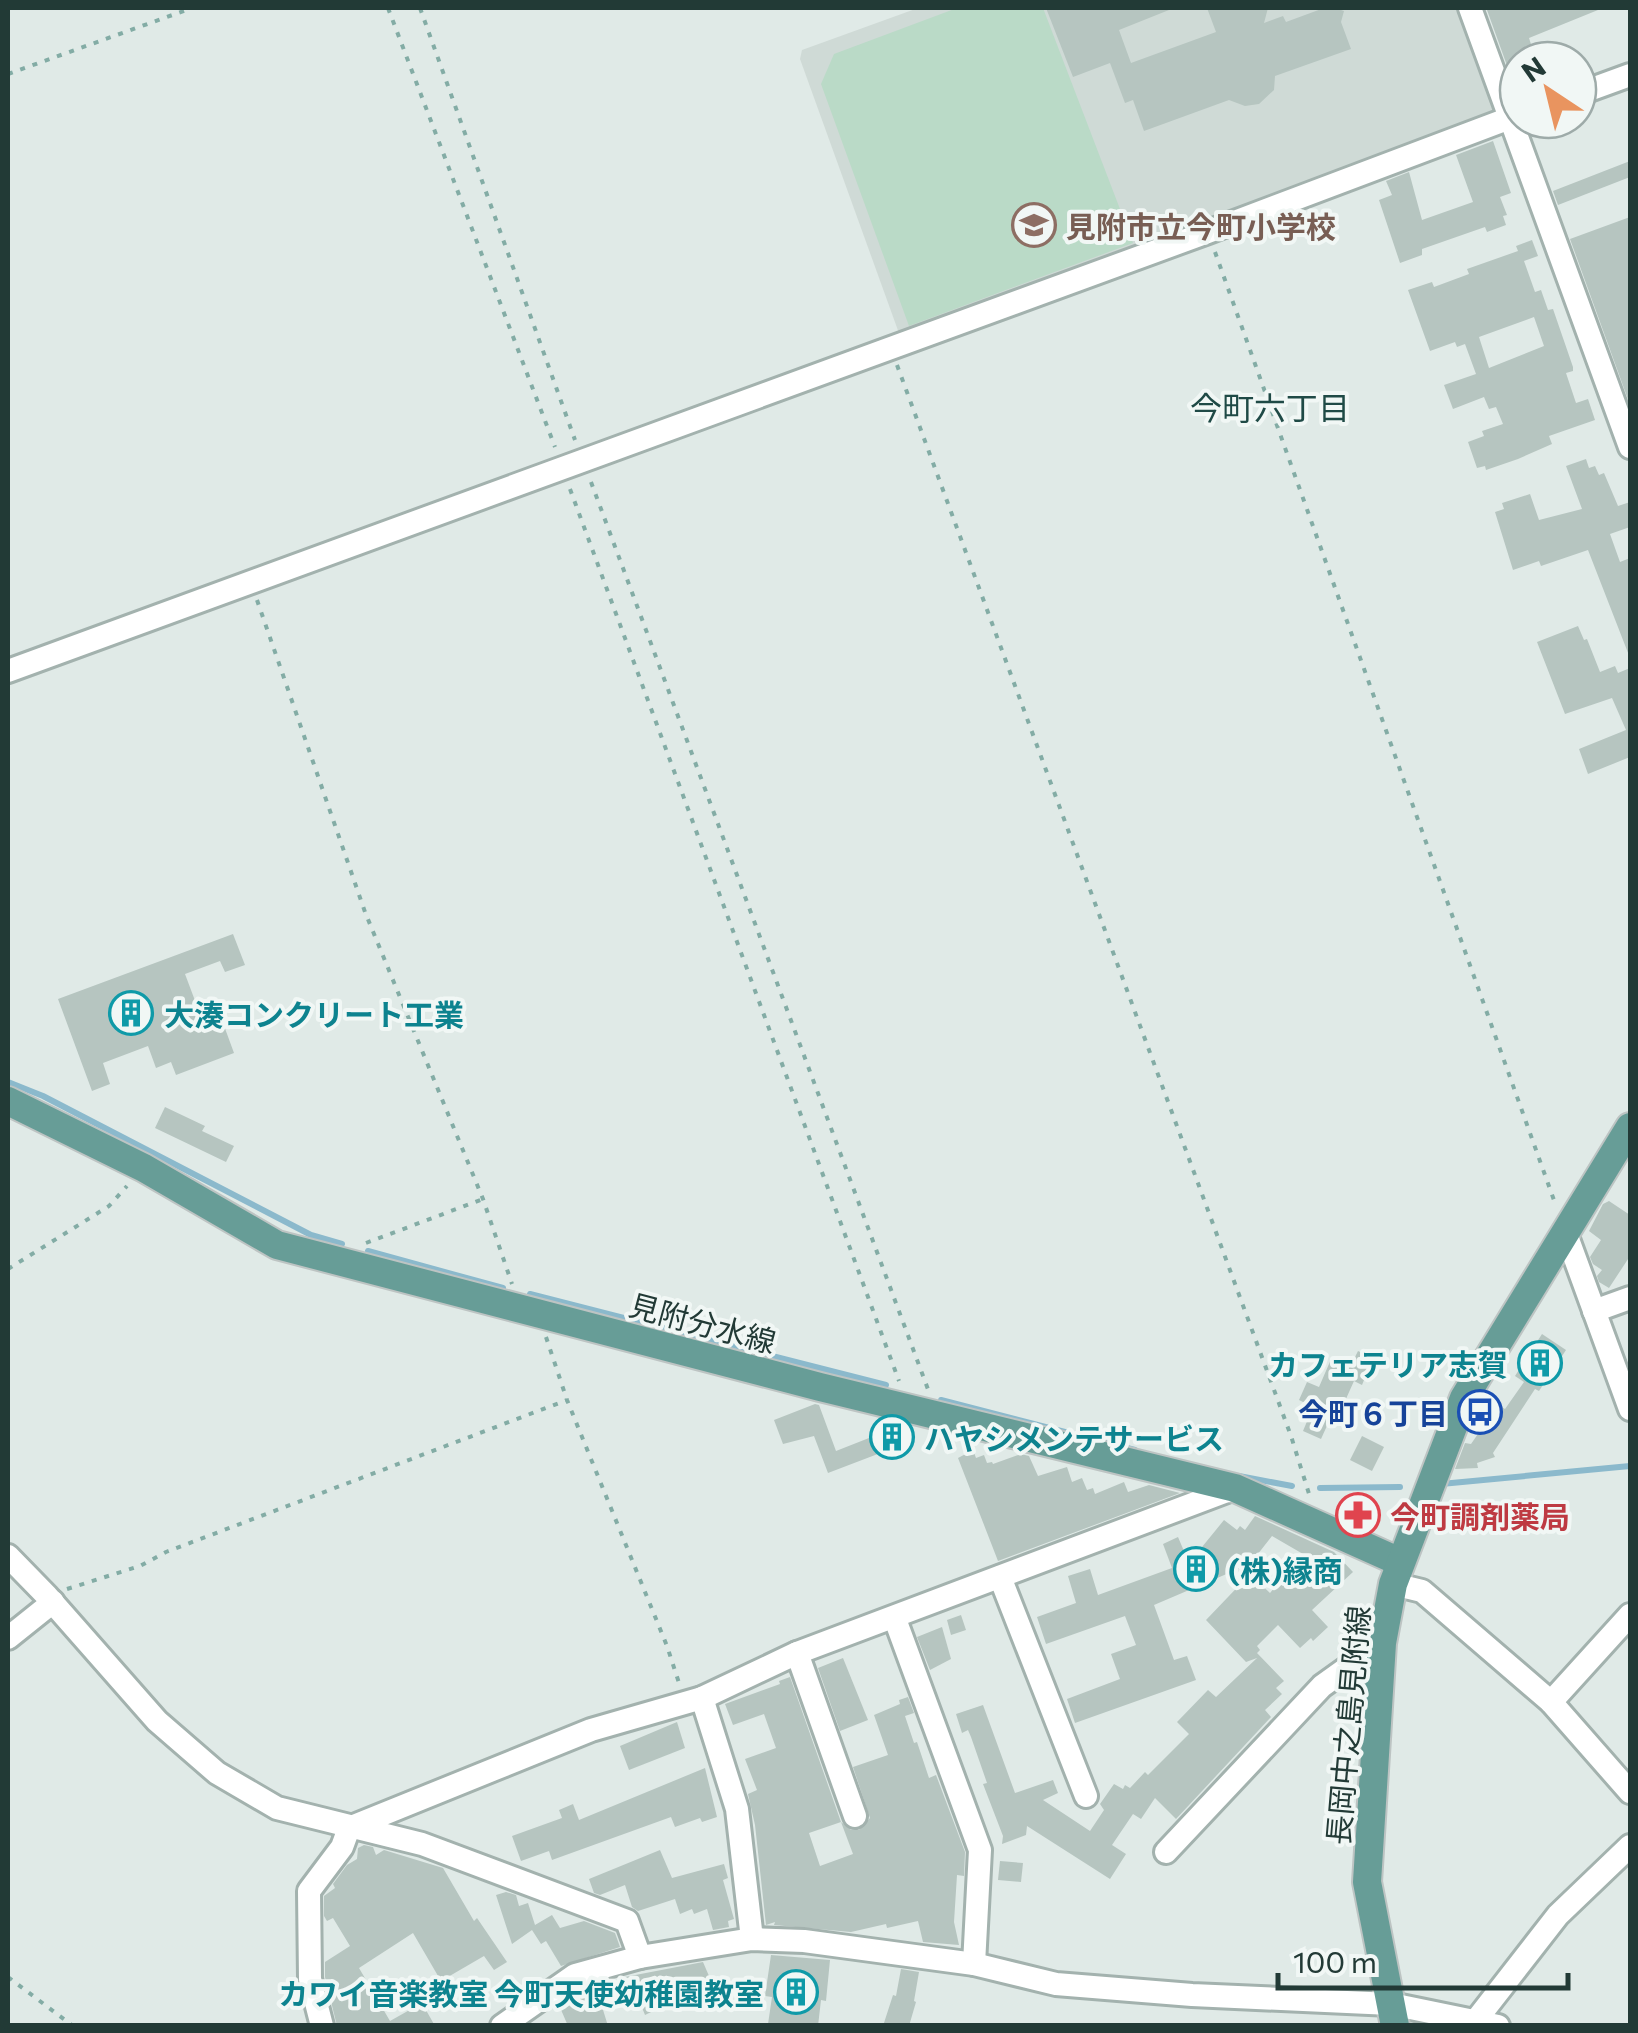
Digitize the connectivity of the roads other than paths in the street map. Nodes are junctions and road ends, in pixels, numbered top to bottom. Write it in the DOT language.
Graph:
graph roads {
  1 [pos="1470,8"];
  2 [pos="1630,74"];
  3 [pos="1498,77"];
  4 [pos="1598,86"];
  5 [pos="1498,123"];
  6 [pos="1522,140"];
  7 [pos="1630,447"];
  8 [pos="8,671"];
  9 [pos="8,1101"];
  10 [pos="1630,1127"];
  11 [pos="1565,1232"];
  12 [pos="1630,1298"];
  13 [pos="1594,1310"];
  14 [pos="1630,1409"];
  15 [pos="1235,1488"];
  16 [pos="8,1556"];
  17 [pos="1397,1573"];
  18 [pos="1000,1578"];
  19 [pos="50,1599"];
  20 [pos="1630,1615"];
  21 [pos="896,1619"];
  22 [pos="8,1638"];
  23 [pos="1382,1643"];
  24 [pos="797,1654"];
  25 [pos="694,1700"];
  26 [pos="1551,1702"];
  27 [pos="1630,1792"];
  28 [pos="1086,1796"];
  29 [pos="856,1816"];
  30 [pos="349,1828"];
  31 [pos="1630,1846"];
  32 [pos="1166,1852"];
  33 [pos="752,1938"];
  34 [pos="640,1957"];
  35 [pos="974,1964"];
  36 [pos="1393,2015"];
  37 [pos="1488,2022"];
  38 [pos="322,2026"];
  39 [pos="502,2026"];
  1 -- 3 [label="street"];
  2 -- 4 [label="street"];
  5 -- 8 [label="street"];
  6 -- 7 [label="street"];
  9 -- 15 [label="main road, 見附分水線"];
  10 -- 11 [label="main road, 長岡中之島見附線"];
  11 -- 13 [label="street"];
  11 -- 17 [label="main road, 長岡中之島見附線"];
  12 -- 13 [label="street"];
  13 -- 14 [label="street"];
  15 -- 17 [label="main road, 見附分水線"];
  15 -- 18 [label="street"];
  16 -- 19 [label="street"];
  17 -- 23 [label="main road, 長岡中之島見附線"];
  17 -- 26 [label="street"];
  18 -- 21 [label="street"];
  18 -- 28 [label="street"];
  19 -- 22 [label="street"];
  19 -- 30 [label="street"];
  20 -- 26 [label="street"];
  21 -- 24 [label="street"];
  21 -- 35 [label="street"];
  23 -- 32 [label="street"];
  23 -- 36 [label="main road, 長岡中之島見附線"];
  24 -- 25 [label="street"];
  24 -- 29 [label="street"];
  25 -- 30 [label="street"];
  25 -- 33 [label="street"];
  26 -- 27 [label="street"];
  30 -- 34 [label="street"];
  30 -- 38 [label="street"];
  31 -- 37 [label="street"];
  33 -- 34 [label="street"];
  33 -- 35 [label="street"];
  34 -- 39 [label="street"];
  35 -- 36 [label="street"];
  36 -- 37 [label="street"];
}
